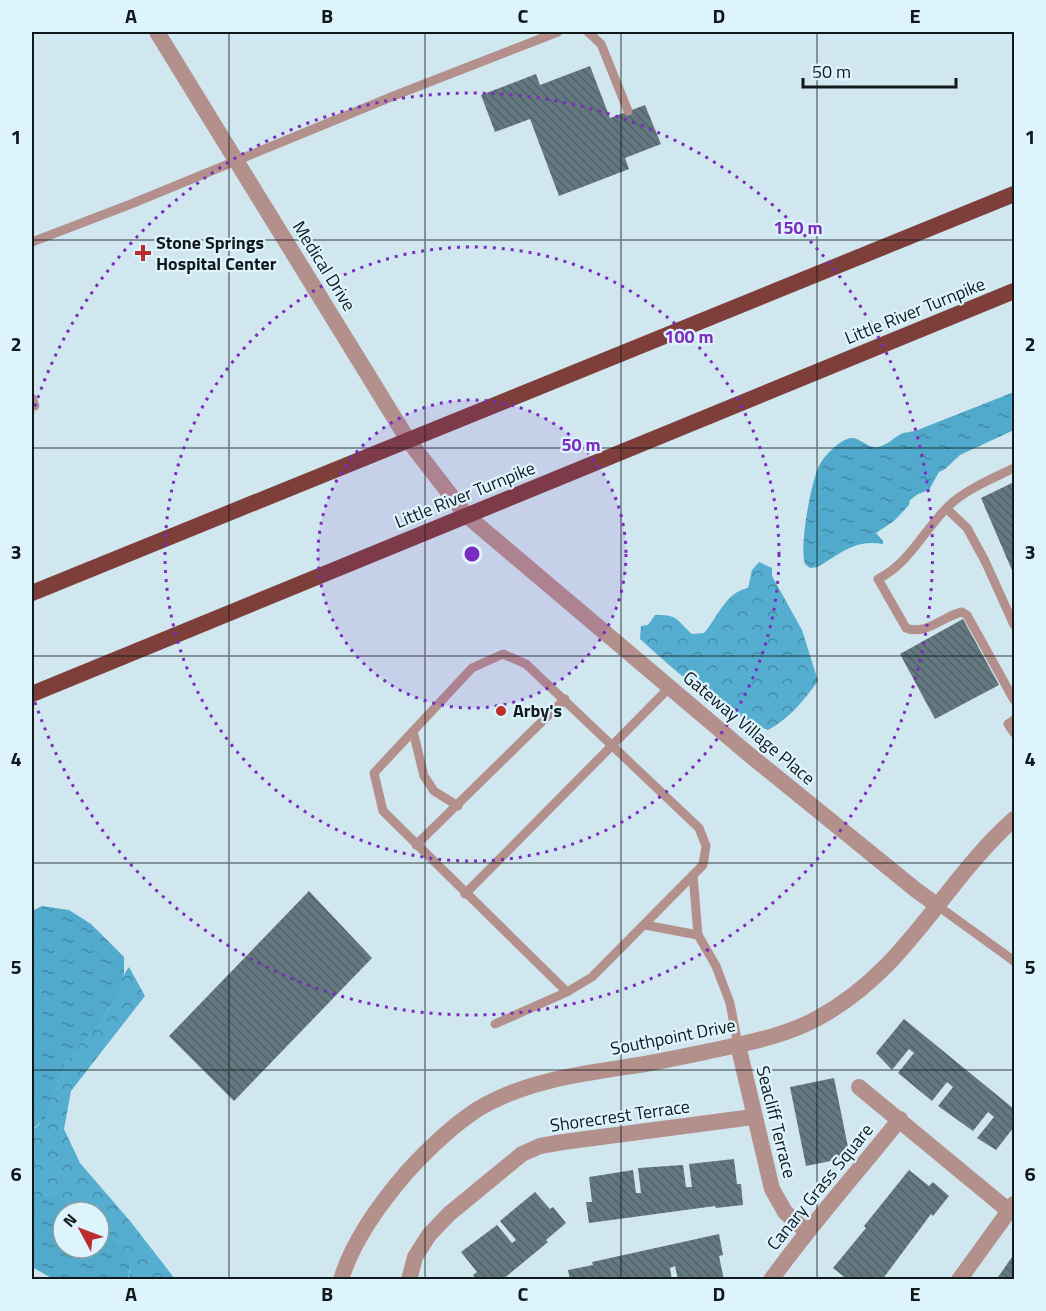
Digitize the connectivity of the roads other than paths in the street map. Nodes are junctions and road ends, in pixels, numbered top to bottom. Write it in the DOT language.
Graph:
graph roads {
  1 [pos="157,32"];
  2 [pos="558,32"];
  3 [pos="588,32"];
  4 [pos="628,111"];
  5 [pos="235,161"];
  6 [pos="1014,194"];
  7 [pos="32,242"];
  8 [pos="1014,291"];
  9 [pos="408,440"];
  10 [pos="1014,468"];
  11 [pos="947,508"];
  12 [pos="466,515"];
  13 [pos="32,593"];
  14 [pos="1014,626"];
  15 [pos="669,688"];
  16 [pos="32,694"];
  17 [pos="565,699"];
  18 [pos="1014,700"];
  19 [pos="1014,720"];
  20 [pos="413,731"];
  21 [pos="1014,733"];
  22 [pos="612,745"];
  23 [pos="458,806"];
  24 [pos="1014,819"];
  25 [pos="416,845"];
  26 [pos="693,875"];
  27 [pos="465,894"];
  28 [pos="938,906"];
  29 [pos="645,925"];
  30 [pos="698,934"];
  31 [pos="1014,961"];
  32 [pos="567,992"];
  33 [pos="495,1024"];
  34 [pos="738,1045"];
  35 [pos="859,1087"];
  36 [pos="753,1117"];
  37 [pos="900,1119"];
  38 [pos="1012,1208"];
  39 [pos="806,1231"];
  40 [pos="341,1280"];
  41 [pos="409,1280"];
  42 [pos="771,1280"];
  43 [pos="958,1280"];
  1 -- 5 [label="street, Medical Drive"];
  2 -- 5 [label="lane"];
  3 -- 4 [label="lane"];
  5 -- 7 [label="lane"];
  5 -- 9 [label="street, Medical Drive"];
  6 -- 9 [label="highway"];
  8 -- 12 [label="highway, Little River Turnpike"];
  9 -- 12 [label="street, Medical Drive"];
  9 -- 13 [label="highway"];
  10 -- 11 [label="lane"];
  11 -- 14 [label="lane"];
  11 -- 18 [label="lane"];
  12 -- 15 [label="street, Gateway Village Place"];
  12 -- 16 [label="highway, Little River Turnpike"];
  15 -- 22 [label="lane"];
  15 -- 28 [label="street, Gateway Village Place"];
  17 -- 20 [label="lane"];
  17 -- 22 [label="lane"];
  17 -- 23 [label="lane"];
  19 -- 21 [label="lane"];
  20 -- 23 [label="lane"];
  20 -- 25 [label="lane"];
  22 -- 26 [label="lane"];
  22 -- 27 [label="lane"];
  23 -- 25 [label="lane"];
  24 -- 28 [label="street, Southpoint Drive"];
  25 -- 27 [label="lane"];
  26 -- 29 [label="lane"];
  26 -- 30 [label="lane"];
  27 -- 32 [label="lane"];
  28 -- 31 [label="lane, Gateway Village Place"];
  28 -- 34 [label="street, Southpoint Drive"];
  29 -- 30 [label="lane"];
  29 -- 32 [label="lane"];
  30 -- 34 [label="lane"];
  32 -- 33 [label="lane"];
  34 -- 36 [label="street, Seacliff Terrace"];
  34 -- 40 [label="street, Southpoint Drive"];
  35 -- 37 [label="street"];
  36 -- 39 [label="street, Seacliff Terrace"];
  36 -- 41 [label="street, Shorecrest Terrace"];
  37 -- 38 [label="street"];
  37 -- 39 [label="street, Canary Grass Square"];
  38 -- 43 [label="street"];
  39 -- 42 [label="street, Canary Grass Square"];
}
